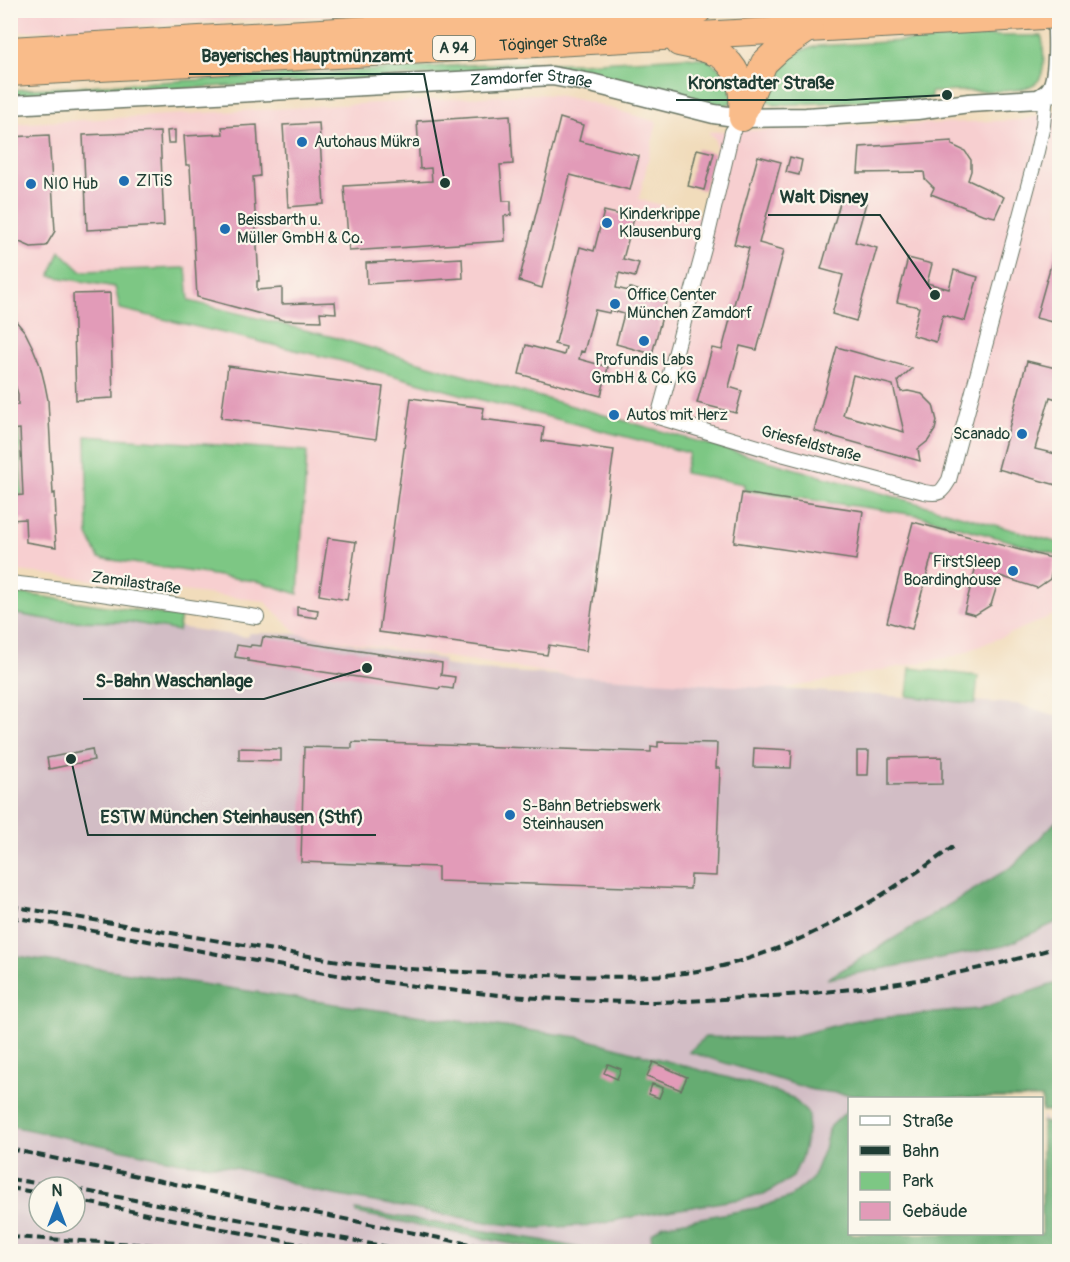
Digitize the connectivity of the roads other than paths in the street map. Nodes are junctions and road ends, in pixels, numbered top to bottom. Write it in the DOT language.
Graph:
graph roads {
  1 [pos="699,10"];
  2 [pos="1056,10"];
  3 [pos="1059,15"];
  4 [pos="810,28"];
  5 [pos="644,37"];
  6 [pos="10,50"];
  7 [pos="10,73"];
  8 [pos="1052,94"];
  9 [pos="10,105"];
  10 [pos="742,118"];
  11 [pos="10,583"];
  12 [pos="257,617"];
  1 -- 6 [label="highway, Töginger Straße / A 94"];
  2 -- 8 [label="street"];
  3 -- 4 [label="highway, Töginger Straße / A 94, bridge"];
  4 -- 5 [label="highway, Töginger Straße / A 94"];
  4 -- 10 [label="highway"];
  5 -- 7 [label="highway, Töginger Straße / A 94"];
  5 -- 10 [label="highway"];
  8 -- 10 [label="street, Zamdorfer Straße"];
  8 -- 10 [label="street, Griesfeldstraße"];
  9 -- 10 [label="street, Zamdorfer Straße"];
  11 -- 12 [label="street, Zamilastraße"];
}
